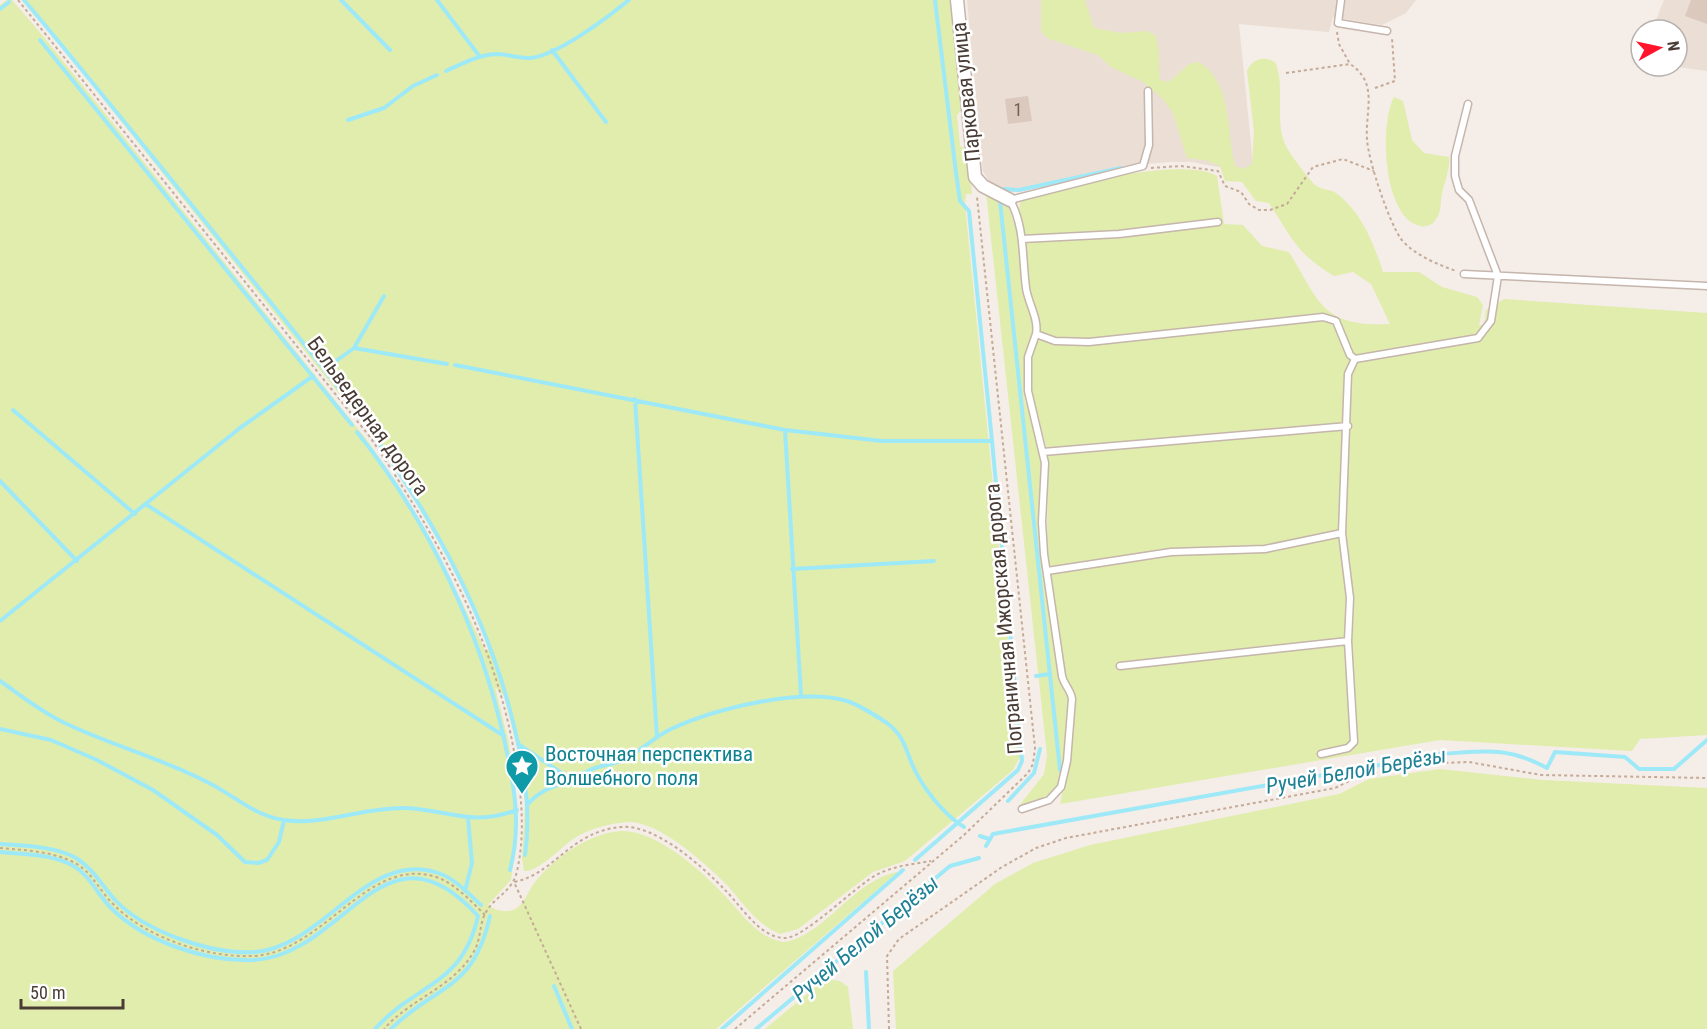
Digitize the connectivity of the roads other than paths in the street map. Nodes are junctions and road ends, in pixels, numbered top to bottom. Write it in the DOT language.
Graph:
graph roads {
  1 [pos="957,0"];
  2 [pos="1341,0"];
  3 [pos="1387,31"];
  4 [pos="1148,91"];
  5 [pos="1468,104"];
  6 [pos="1010,200"];
  7 [pos="1218,222"];
  8 [pos="1022,239"];
  9 [pos="1464,274"];
  10 [pos="1498,276"];
  11 [pos="1707,286"];
  12 [pos="1036,334"];
  13 [pos="1355,359"];
  14 [pos="1348,426"];
  15 [pos="1044,452"];
  16 [pos="1342,533"];
  17 [pos="1047,572"];
  18 [pos="1348,640"];
  19 [pos="1120,666"];
  20 [pos="1321,754"];
  21 [pos="1022,809"];
  1 -- 6 [label="street, Парковая улица"];
  2 -- 3 [label="lane"];
  4 -- 6 [label="lane"];
  5 -- 10 [label="lane"];
  6 -- 8 [label="lane"];
  7 -- 8 [label="lane"];
  8 -- 12 [label="lane"];
  9 -- 10 [label="lane"];
  10 -- 11 [label="lane"];
  10 -- 13 [label="lane"];
  12 -- 13 [label="lane"];
  12 -- 15 [label="lane"];
  13 -- 14 [label="lane"];
  14 -- 15 [label="lane"];
  14 -- 16 [label="lane"];
  15 -- 17 [label="lane"];
  16 -- 17 [label="lane"];
  16 -- 18 [label="lane"];
  17 -- 21 [label="lane"];
  18 -- 19 [label="lane"];
  18 -- 20 [label="lane"];
}
